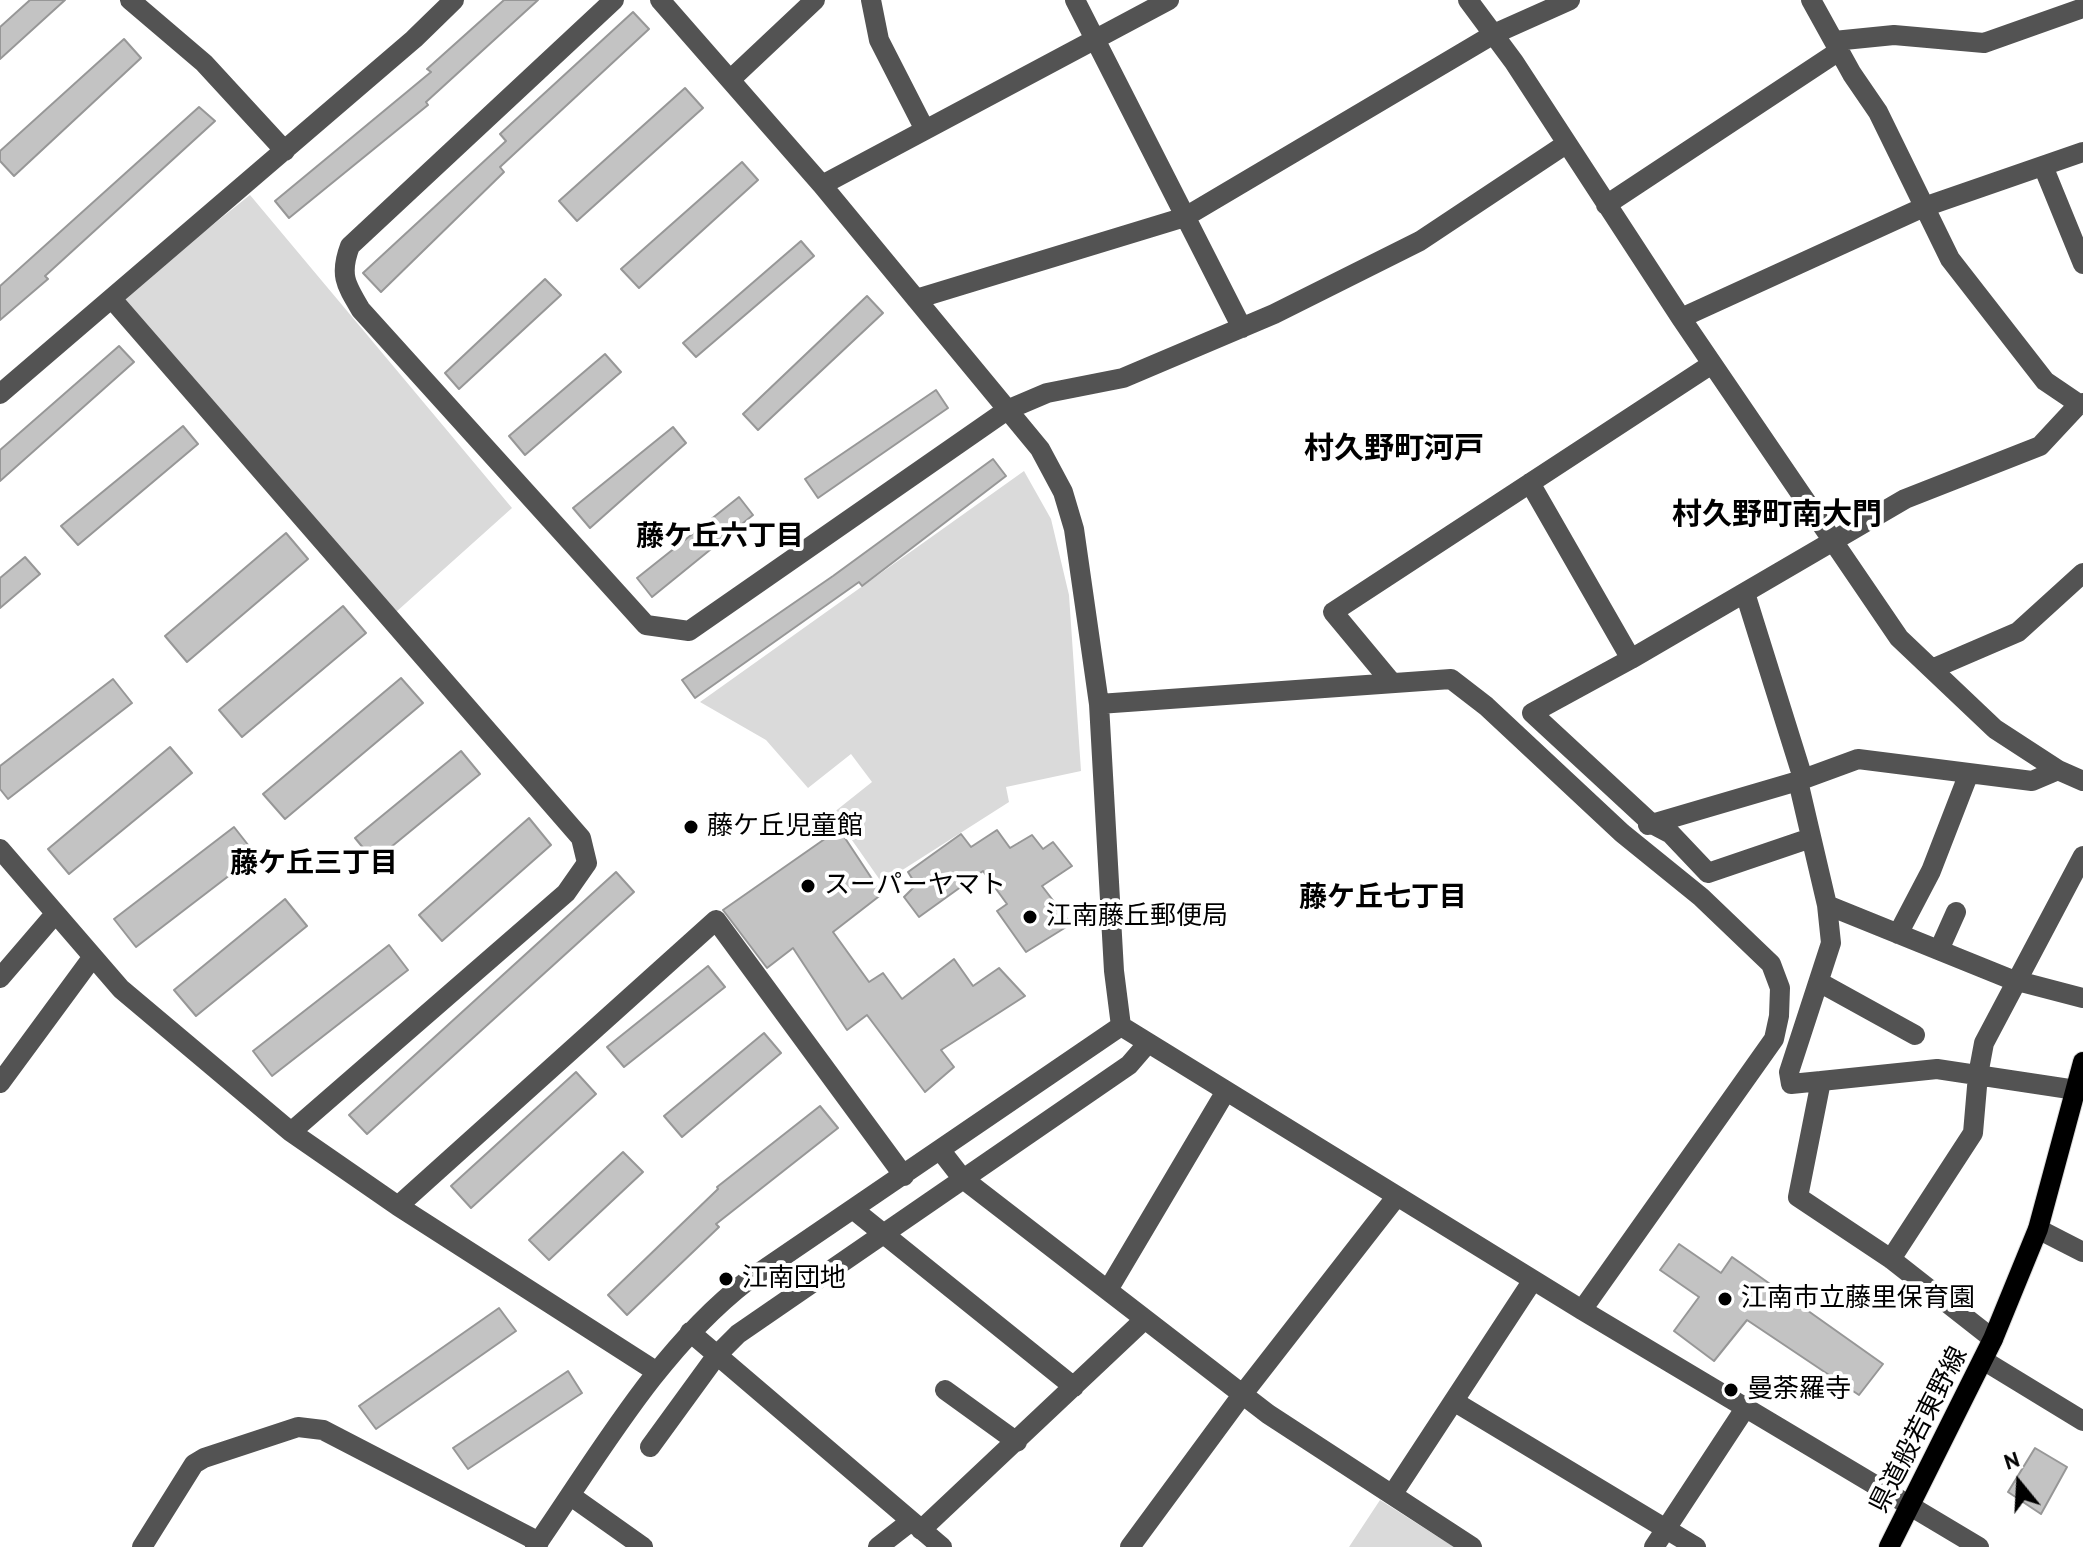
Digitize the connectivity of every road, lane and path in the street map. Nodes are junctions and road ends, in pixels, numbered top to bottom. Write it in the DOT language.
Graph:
graph roads {
  1 [pos="130,0"];
  2 [pos="454,0"];
  3 [pos="614,0"];
  4 [pos="815,0"];
  5 [pos="871,0"];
  6 [pos="1075,0"];
  7 [pos="1169,0"];
  8 [pos="1468,0"];
  9 [pos="1570,0"];
  10 [pos="1811,0"];
  11 [pos="662,1"];
  12 [pos="2083,8"];
  13 [pos="1494,34"];
  14 [pos="1093,40"];
  15 [pos="1836,46"];
  16 [pos="730,80"];
  17 [pos="925,130"];
  18 [pos="1566,144"];
  19 [pos="285,151"];
  20 [pos="2083,152"];
  21 [pos="2043,166"];
  22 [pos="822,185"];
  23 [pos="1606,205"];
  24 [pos="1924,207"];
  25 [pos="1185,217"];
  26 [pos="2083,264"];
  27 [pos="112,299"];
  28 [pos="916,299"];
  29 [pos="1681,318"];
  30 [pos="1242,328"];
  31 [pos="1712,364"];
  32 [pos="0,394"];
  33 [pos="2081,404"];
  34 [pos="1007,410"];
  35 [pos="1530,483"];
  36 [pos="1834,543"];
  37 [pos="2083,573"];
  38 [pos="1745,593"];
  39 [pos="1631,659"];
  40 [pos="1932,669"];
  41 [pos="1392,683"];
  42 [pos="1099,704"];
  43 [pos="2058,770"];
  44 [pos="1969,773"];
  45 [pos="1800,776"];
  46 [pos="2083,781"];
  47 [pos="1652,824"];
  48 [pos="1622,833"];
  49 [pos="1805,840"];
  50 [pos="0,849"];
  51 [pos="2083,856"];
  52 [pos="1827,905"];
  53 [pos="1956,912"];
  54 [pos="55,914"];
  55 [pos="1898,934"];
  56 [pos="1939,950"];
  57 [pos="92,958"];
  58 [pos="0,978"];
  59 [pos="2015,980"];
  60 [pos="1819,982"];
  61 [pos="2083,998"];
  62 [pos="1121,1026"];
  63 [pos="1915,1035"];
  64 [pos="1148,1043"];
  65 [pos="2083,1062"];
  66 [pos="1978,1075"];
  67 [pos="1821,1081"];
  68 [pos="0,1083"];
  69 [pos="2076,1090"];
  70 [pos="1226,1091"];
  71 [pos="291,1132"];
  72 [pos="953,1166"];
  73 [pos="904,1176"];
  74 [pos="1397,1196"];
  75 [pos="398,1206"];
  76 [pos="870,1224"];
  77 [pos="2038,1229"];
  78 [pos="2083,1252"];
  79 [pos="1891,1259"];
  80 [pos="1533,1280"];
  81 [pos="1108,1290"];
  82 [pos="1582,1310"];
  83 [pos="1145,1319"];
  84 [pos="1993,1339"];
  85 [pos="706,1345"];
  86 [pos="1983,1360"];
  87 [pos="657,1372"];
  88 [pos="1074,1387"];
  89 [pos="945,1390"];
  90 [pos="1242,1395"];
  91 [pos="1455,1402"];
  92 [pos="1746,1407"];
  93 [pos="2083,1421"];
  94 [pos="1017,1442"];
  95 [pos="650,1447"];
  96 [pos="1392,1495"];
  97 [pos="585,1506"];
  98 [pos="1911,1506"];
  99 [pos="916,1526"];
  100 [pos="1660,1538"];
  101 [pos="537,1544"];
  102 [pos="142,1547"];
  103 [pos="643,1547"];
  104 [pos="878,1547"];
  105 [pos="942,1547"];
  106 [pos="1130,1547"];
  107 [pos="1472,1547"];
  108 [pos="1696,1547"];
  109 [pos="1889,1547"];
  110 [pos="1979,1547"];
  1 -- 19 [label="street"];
  2 -- 19 [label="street"];
  3 -- 34 [label="street"];
  4 -- 16 [label="street"];
  5 -- 17 [label="street"];
  6 -- 14 [label="street"];
  7 -- 14 [label="street"];
  8 -- 13 [label="street"];
  9 -- 13 [label="street"];
  10 -- 15 [label="street"];
  11 -- 16 [label="street"];
  12 -- 15 [label="street"];
  13 -- 18 [label="street"];
  13 -- 25 [label="street"];
  14 -- 17 [label="street"];
  14 -- 25 [label="street"];
  15 -- 23 [label="street"];
  15 -- 24 [label="street"];
  16 -- 22 [label="street"];
  17 -- 22 [label="street"];
  18 -- 23 [label="street"];
  18 -- 30 [label="street"];
  19 -- 27 [label="street"];
  20 -- 21 [label="street"];
  21 -- 24 [label="street"];
  21 -- 26 [label="street"];
  22 -- 28 [label="street"];
  23 -- 29 [label="street"];
  24 -- 29 [label="street"];
  24 -- 33 [label="street"];
  25 -- 28 [label="street"];
  25 -- 30 [label="street"];
  27 -- 32 [label="street"];
  27 -- 71 [label="street"];
  28 -- 34 [label="street"];
  29 -- 31 [label="street"];
  30 -- 34 [label="street"];
  31 -- 35 [label="street"];
  31 -- 36 [label="street"];
  33 -- 36 [label="street"];
  34 -- 42 [label="street"];
  35 -- 39 [label="street"];
  35 -- 41 [label="street"];
  36 -- 38 [label="street"];
  36 -- 40 [label="street"];
  37 -- 40 [label="street"];
  38 -- 39 [label="street"];
  38 -- 45 [label="street"];
  39 -- 47 [label="street"];
  40 -- 43 [label="street"];
  41 -- 42 [label="street"];
  41 -- 48 [label="street"];
  42 -- 62 [label="street"];
  43 -- 44 [label="street"];
  43 -- 46 [label="street"];
  44 -- 45 [label="street"];
  44 -- 55 [label="street"];
  45 -- 47 [label="street"];
  45 -- 52 [label="street"];
  47 -- 48 [label="street"];
  47 -- 49 [label="street"];
  48 -- 82 [label="street"];
  50 -- 54 [label="street"];
  51 -- 59 [label="street"];
  52 -- 55 [label="street"];
  52 -- 60 [label="street"];
  53 -- 56 [label="street"];
  54 -- 57 [label="street"];
  54 -- 58 [label="street"];
  55 -- 56 [label="street"];
  56 -- 59 [label="street"];
  57 -- 68 [label="street"];
  57 -- 71 [label="street"];
  59 -- 61 [label="street"];
  59 -- 66 [label="street"];
  60 -- 63 [label="street"];
  60 -- 67 [label="street"];
  62 -- 64 [label="street"];
  62 -- 72 [label="street"];
  64 -- 70 [label="street"];
  64 -- 72 [label="street"];
  65 -- 69 [label="main road, 県道般若東野線"];
  66 -- 67 [label="street"];
  66 -- 69 [label="street"];
  66 -- 79 [label="street"];
  67 -- 79 [label="street"];
  69 -- 77 [label="main road, 県道般若東野線"];
  70 -- 74 [label="street"];
  70 -- 81 [label="street"];
  71 -- 75 [label="street"];
  72 -- 73 [label="street"];
  72 -- 76 [label="street"];
  72 -- 81 [label="street"];
  73 -- 75 [label="street"];
  73 -- 76 [label="street"];
  74 -- 80 [label="street"];
  74 -- 90 [label="street"];
  75 -- 87 [label="street"];
  76 -- 85 [label="street"];
  76 -- 85 [label="street"];
  76 -- 88 [label="street"];
  77 -- 78 [label="street"];
  77 -- 84 [label="main road, 県道般若東野線"];
  79 -- 84 [label="street"];
  80 -- 82 [label="street"];
  80 -- 91 [label="street"];
  81 -- 83 [label="street"];
  82 -- 92 [label="street"];
  83 -- 88 [label="street"];
  83 -- 90 [label="street"];
  84 -- 86 [label="main road, 県道般若東野線"];
  85 -- 87 [label="street"];
  85 -- 95 [label="street"];
  85 -- 99 [label="street"];
  86 -- 93 [label="street"];
  86 -- 98 [label="main road, 県道般若東野線"];
  87 -- 97 [label="street"];
  88 -- 94 [label="street"];
  89 -- 94 [label="street"];
  90 -- 96 [label="street"];
  90 -- 106 [label="street"];
  91 -- 96 [label="street"];
  91 -- 100 [label="street"];
  92 -- 98 [label="street"];
  92 -- 100 [label="street"];
  94 -- 99 [label="street"];
  96 -- 107 [label="street"];
  97 -- 101 [label="street"];
  97 -- 103 [label="street"];
  98 -- 109 [label="main road, 県道般若東野線"];
  98 -- 110 [label="street"];
  99 -- 104 [label="street"];
  99 -- 105 [label="street"];
  100 -- 108 [label="street"];
  101 -- 102 [label="street"];
}
